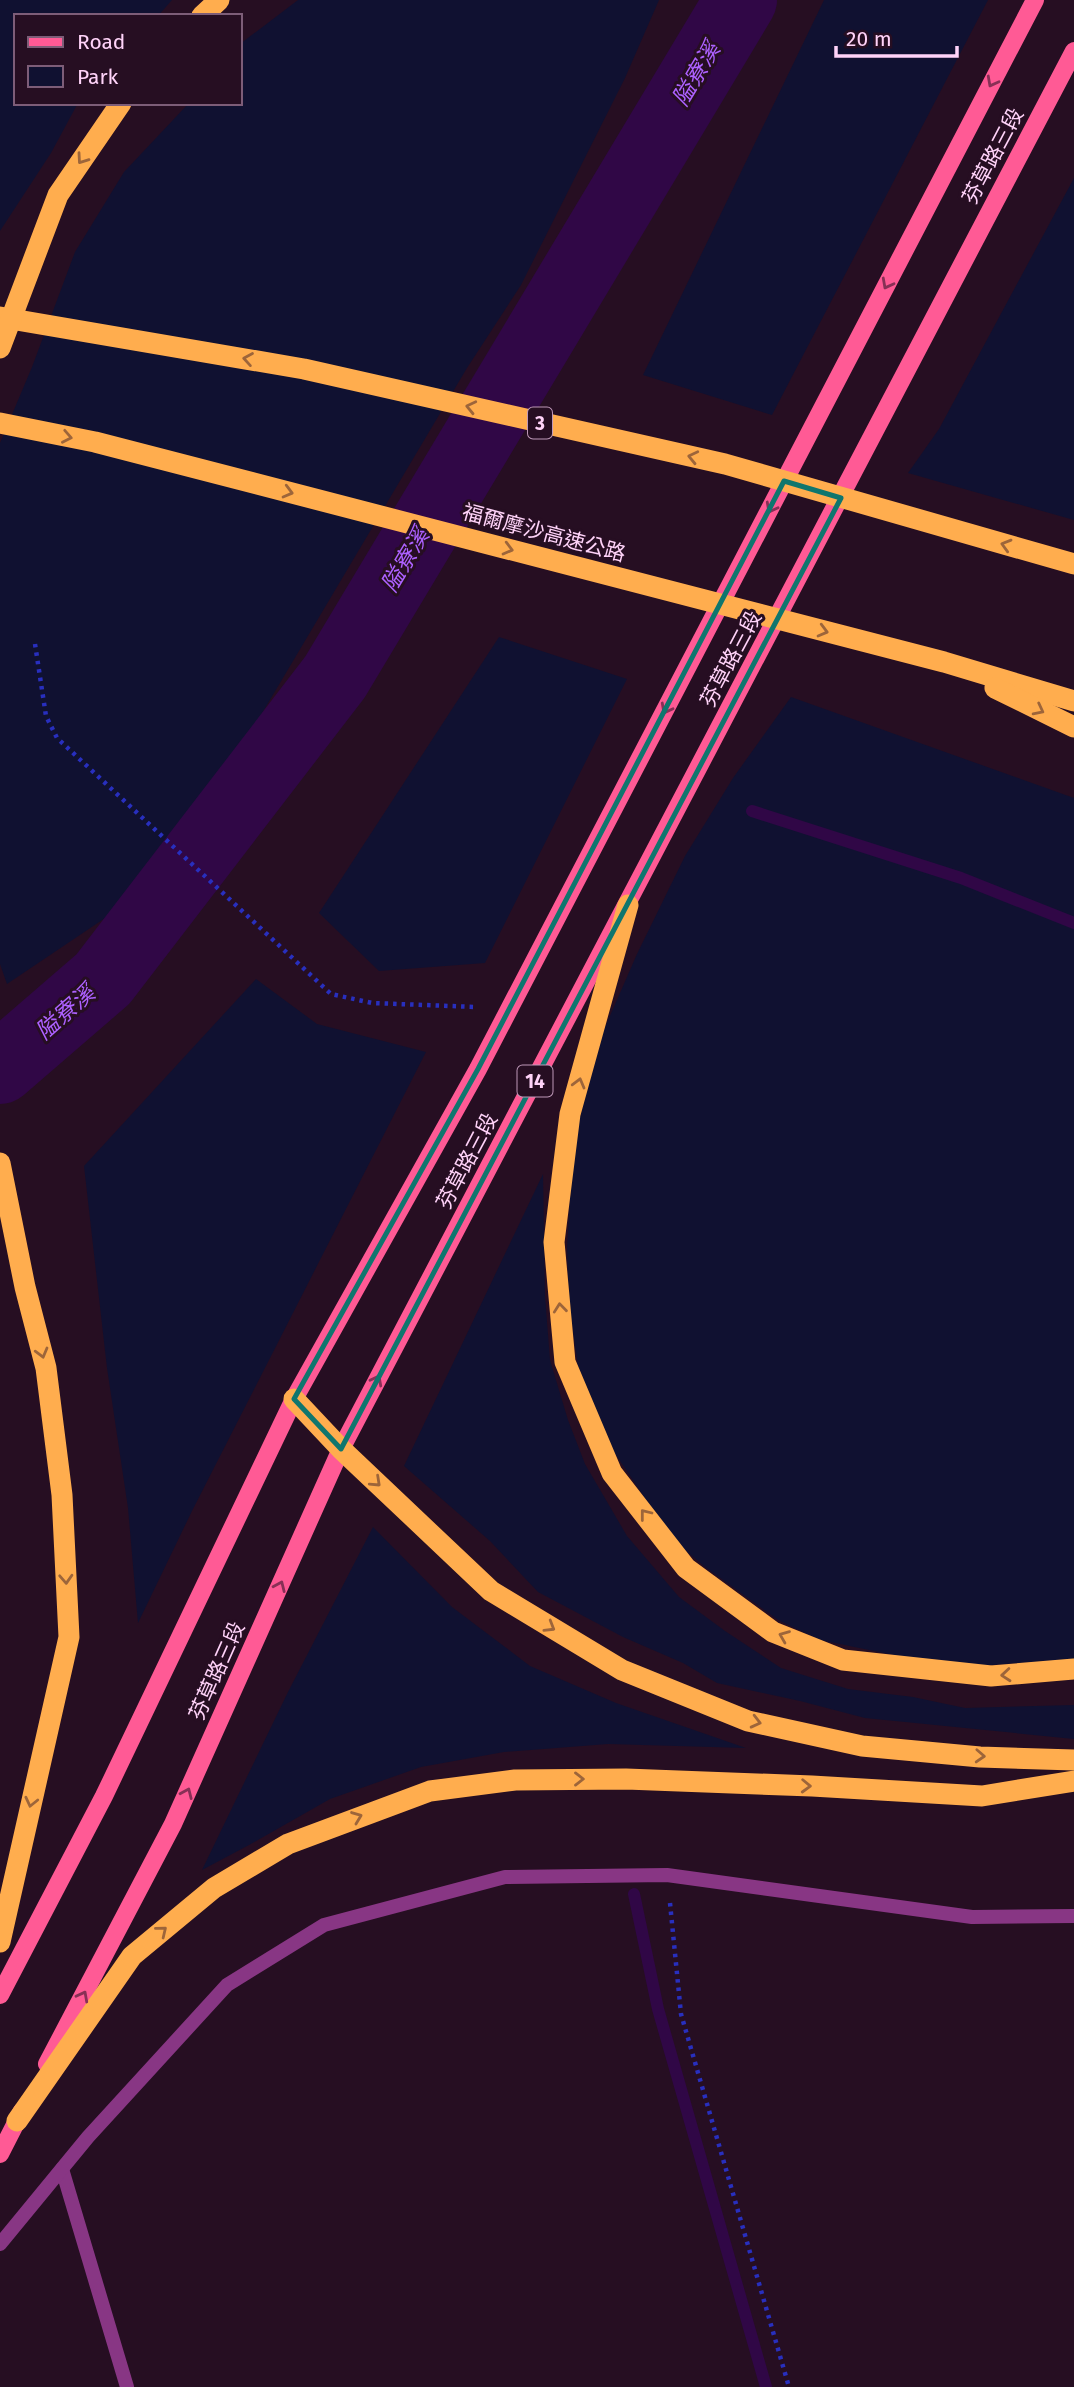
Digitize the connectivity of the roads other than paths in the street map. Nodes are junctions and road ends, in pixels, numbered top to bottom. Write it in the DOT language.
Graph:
graph roads {
  1 [pos="219,0"];
  2 [pos="1035,0"];
  3 [pos="204,14"];
  4 [pos="1074,51"];
  5 [pos="120,105"];
  6 [pos="0,317"];
  7 [pos="0,348"];
  8 [pos="0,423"];
  9 [pos="1073,564"];
  10 [pos="1007,687"];
  11 [pos="1074,701"];
  12 [pos="1074,727"];
  13 [pos="628,905"];
  14 [pos="0,1163"];
  15 [pos="0,1225"];
  16 [pos="25,1287"];
  17 [pos="294,1399"];
  18 [pos="341,1449"];
  19 [pos="1074,1669"];
  20 [pos="1074,1760"];
  21 [pos="1074,1781"];
  22 [pos="1074,1916"];
  23 [pos="0,1942"];
  24 [pos="0,1995"];
  25 [pos="17,2121"];
  26 [pos="0,2154"];
  27 [pos="62,2169"];
  28 [pos="0,2244"];
  29 [pos="127,2387"];
  1 -- 3 [label="highway"];
  2 -- 17 [label="main road, 芬草路三段, one-way"];
  4 -- 13 [label="main road, 芬草路三段 / 14"];
  5 -- 7 [label="highway, one-way"];
  9 -- 6 [label="highway, 3, one-way"];
  8 -- 10 [label="highway, 福爾摩沙高速公路, one-way"];
  10 -- 11 [label="highway"];
  10 -- 12 [label="highway, one-way"];
  18 -- 13 [label="main road, 芬草路三段 / 14, one-way"];
  19 -- 13 [label="highway, one-way"];
  14 -- 16 [label="highway"];
  15 -- 16 [label="highway"];
  16 -- 23 [label="highway, one-way"];
  17 -- 18 [label="highway"];
  17 -- 24 [label="main road, 芬草路三段"];
  18 -- 20 [label="highway, one-way"];
  25 -- 18 [label="main road, 芬草路三段 / 14, one-way"];
  25 -- 21 [label="highway, one-way"];
  22 -- 27 [label="street"];
  25 -- 26 [label="main road, 芬草路三段 / 14"];
  27 -- 28 [label="street"];
  27 -- 29 [label="street"];
}
